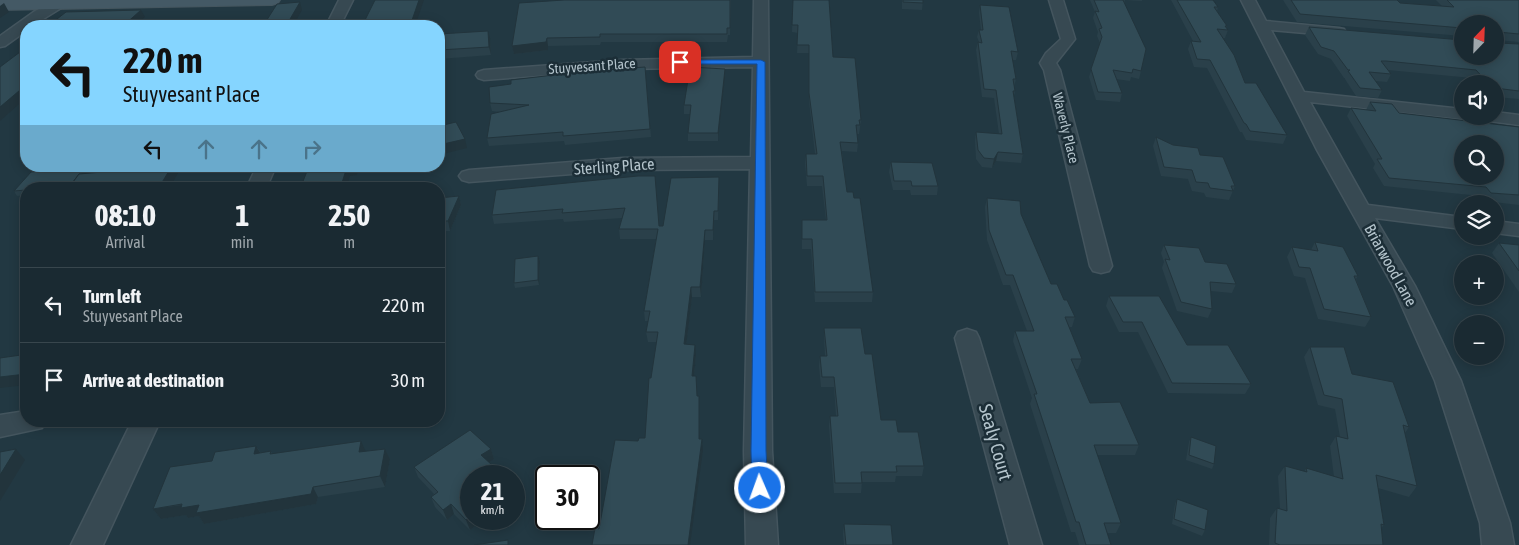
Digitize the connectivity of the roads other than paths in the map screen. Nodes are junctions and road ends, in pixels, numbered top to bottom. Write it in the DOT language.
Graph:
graph roads {
  1 [pos="272,0"];
  2 [pos="346,0"];
  3 [pos="761,0"];
  4 [pos="1056,0"];
  5 [pos="1248,0"];
  6 [pos="64,2"];
  7 [pos="0,5"];
  8 [pos="33,20"];
  9 [pos="336,20"];
  10 [pos="1263,25"];
  11 [pos="20,28"];
  12 [pos="1358,33"];
  13 [pos="0,43"];
  14 [pos="761,62"];
  15 [pos="484,75"];
  16 [pos="1299,96"];
  17 [pos="1454,113"];
  18 [pos="1504,118"];
  19 [pos="1519,120"];
  20 [pos="759,163"];
  21 [pos="469,176"];
  22 [pos="1360,210"];
  23 [pos="1454,222"];
  24 [pos="1504,228"];
  25 [pos="1519,230"];
  26 [pos="1101,266"];
  27 [pos="967,338"];
  28 [pos="20,423"];
  29 [pos="0,426"];
  30 [pos="143,427"];
  31 [pos="87,545"];
  32 [pos="762,545"];
  33 [pos="1026,545"];
  34 [pos="1498,545"];
  1 -- 6 [label="main road"];
  2 -- 9 [label="street"];
  3 -- 14 [label="street"];
  4 -- 26 [label="street, Waverly Place"];
  5 -- 10 [label="street, Briarwood Lane"];
  6 -- 7 [label="main road"];
  6 -- 8 [label="street"];
  10 -- 12 [label="street"];
  10 -- 16 [label="street, Briarwood Lane"];
  11 -- 13 [label="street"];
  14 -- 15 [label="street, Stuyvesant Place"];
  14 -- 20 [label="street"];
  16 -- 17 [label="street"];
  16 -- 22 [label="street, Briarwood Lane"];
  18 -- 19 [label="street"];
  20 -- 21 [label="street, Sterling Place"];
  20 -- 32 [label="street"];
  22 -- 23 [label="street"];
  22 -- 34 [label="street, Briarwood Lane"];
  24 -- 25 [label="street"];
  27 -- 33 [label="street, Sealy Court"];
  28 -- 29 [label="street"];
  30 -- 31 [label="street"];
}
